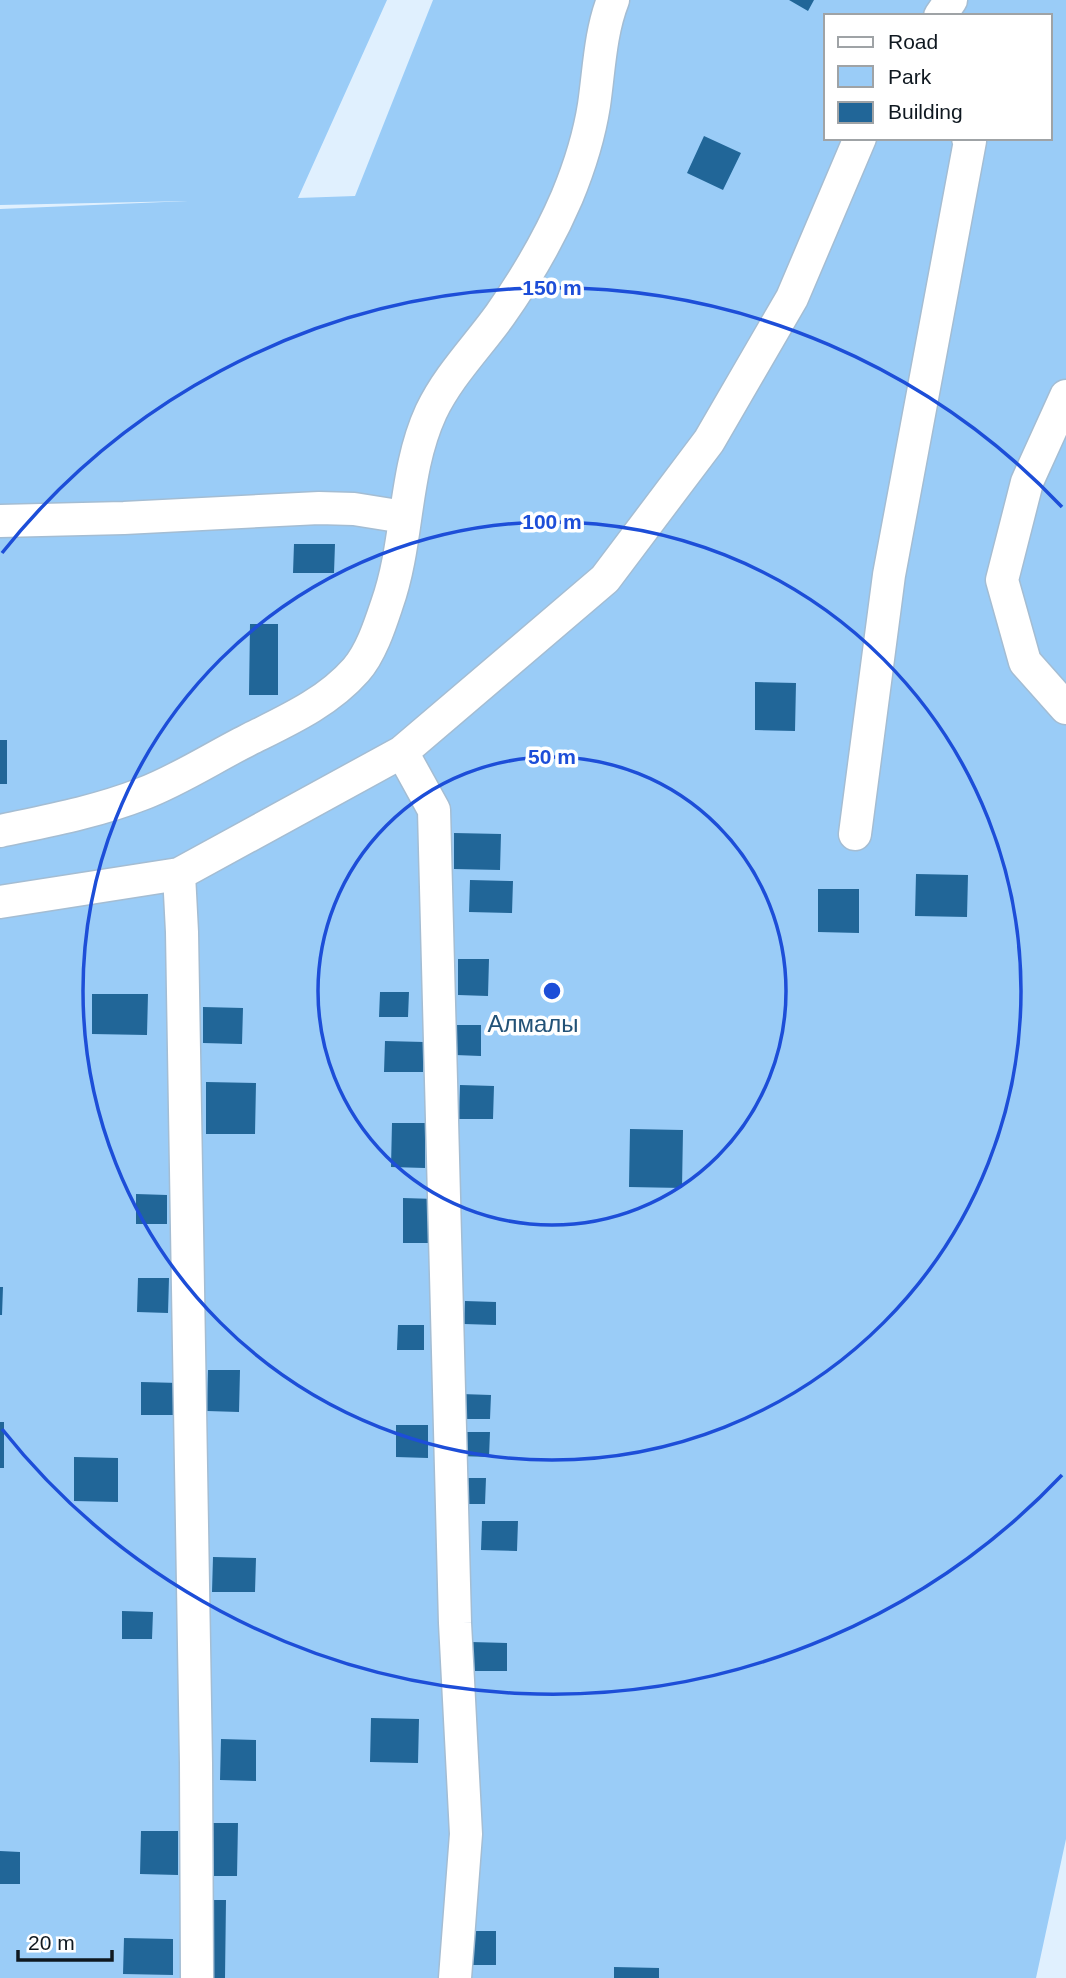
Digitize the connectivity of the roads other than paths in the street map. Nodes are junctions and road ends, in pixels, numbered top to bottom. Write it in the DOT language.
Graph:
graph roads {
  1 [pos="613,0"];
  2 [pos="859,140"];
  3 [pos="969,140"];
  4 [pos="1066,396"];
  5 [pos="404,517"];
  6 [pos="0,521"];
  7 [pos="1066,708"];
  8 [pos="402,752"];
  9 [pos="0,831"];
  10 [pos="855,834"];
  11 [pos="179,874"];
  12 [pos="0,902"];
  13 [pos="197,1978"];
  14 [pos="456,1978"];
  1 -- 5 [label="street"];
  2 -- 8 [label="street"];
  3 -- 10 [label="street"];
  4 -- 7 [label="street"];
  5 -- 6 [label="street"];
  5 -- 9 [label="street"];
  8 -- 11 [label="street"];
  8 -- 14 [label="street"];
  11 -- 12 [label="street"];
  11 -- 13 [label="street"];
}
